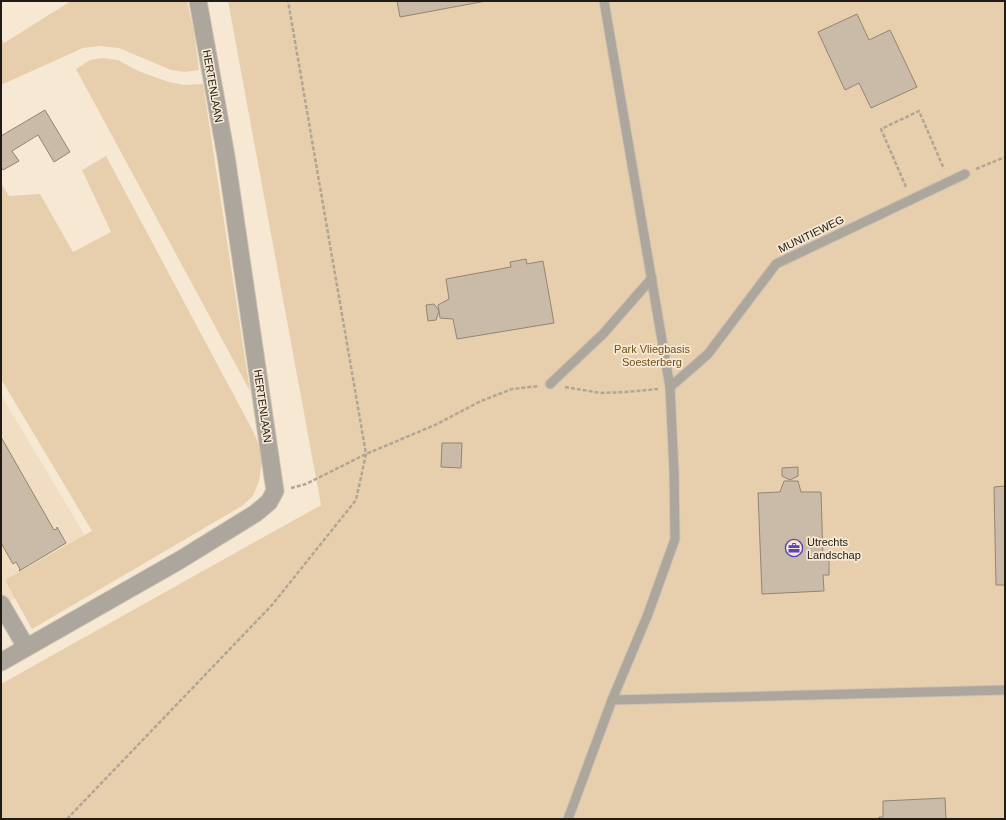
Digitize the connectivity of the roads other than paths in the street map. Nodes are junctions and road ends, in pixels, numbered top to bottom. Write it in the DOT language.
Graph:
graph roads {
  1 [pos="198,1"];
  2 [pos="604,1"];
  3 [pos="965,174"];
  4 [pos="652,278"];
  5 [pos="550,384"];
  6 [pos="670,387"];
  7 [pos="1,604"];
  8 [pos="26,647"];
  9 [pos="1,662"];
  10 [pos="1005,690"];
  11 [pos="612,700"];
  12 [pos="568,819"];
  1 -- 8 [label="street, HERTENLAAN"];
  2 -- 4 [label="lane"];
  3 -- 6 [label="lane, MUNITIEWEG"];
  4 -- 5 [label="lane"];
  4 -- 6 [label="lane"];
  6 -- 11 [label="lane"];
  7 -- 8 [label="street"];
  8 -- 9 [label="street"];
  10 -- 11 [label="lane"];
  11 -- 12 [label="lane"];
}
